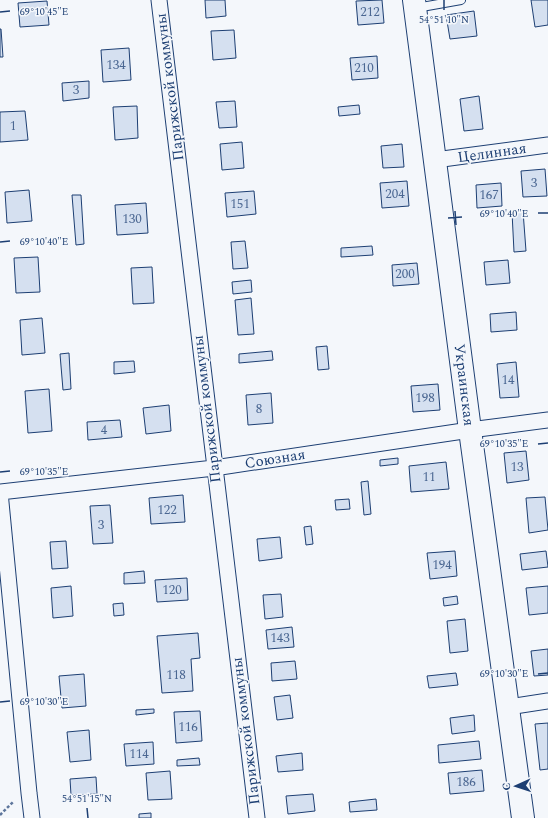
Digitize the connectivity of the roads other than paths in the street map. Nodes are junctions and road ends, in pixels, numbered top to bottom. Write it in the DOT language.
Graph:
graph roads {
  1 [pos="159,0"];
  2 [pos="461,0"];
  3 [pos="415,4"];
  4 [pos="548,145"];
  5 [pos="435,160"];
  6 [pos="548,420"];
  7 [pos="470,430"];
  8 [pos="214,468"];
  9 [pos="0,492"];
  10 [pos="548,701"];
  11 [pos="508,707"];
  12 [pos="32,818"];
  13 [pos="256,818"];
  14 [pos="523,818"];
  1 -- 8 [label="street, Парижской коммуны"];
  2 -- 3 [label="lane"];
  3 -- 5 [label="street, Украинская"];
  4 -- 5 [label="street, Целинная"];
  5 -- 7 [label="street, Украинская"];
  6 -- 7 [label="street, Союзная"];
  7 -- 8 [label="street, Союзная"];
  7 -- 11 [label="street, Украинская"];
  8 -- 9 [label="street, Союзная"];
  8 -- 13 [label="street, Парижской коммуны"];
  9 -- 12 [label="street"];
  10 -- 11 [label="street"];
  11 -- 14 [label="street, Украинская"];
}
